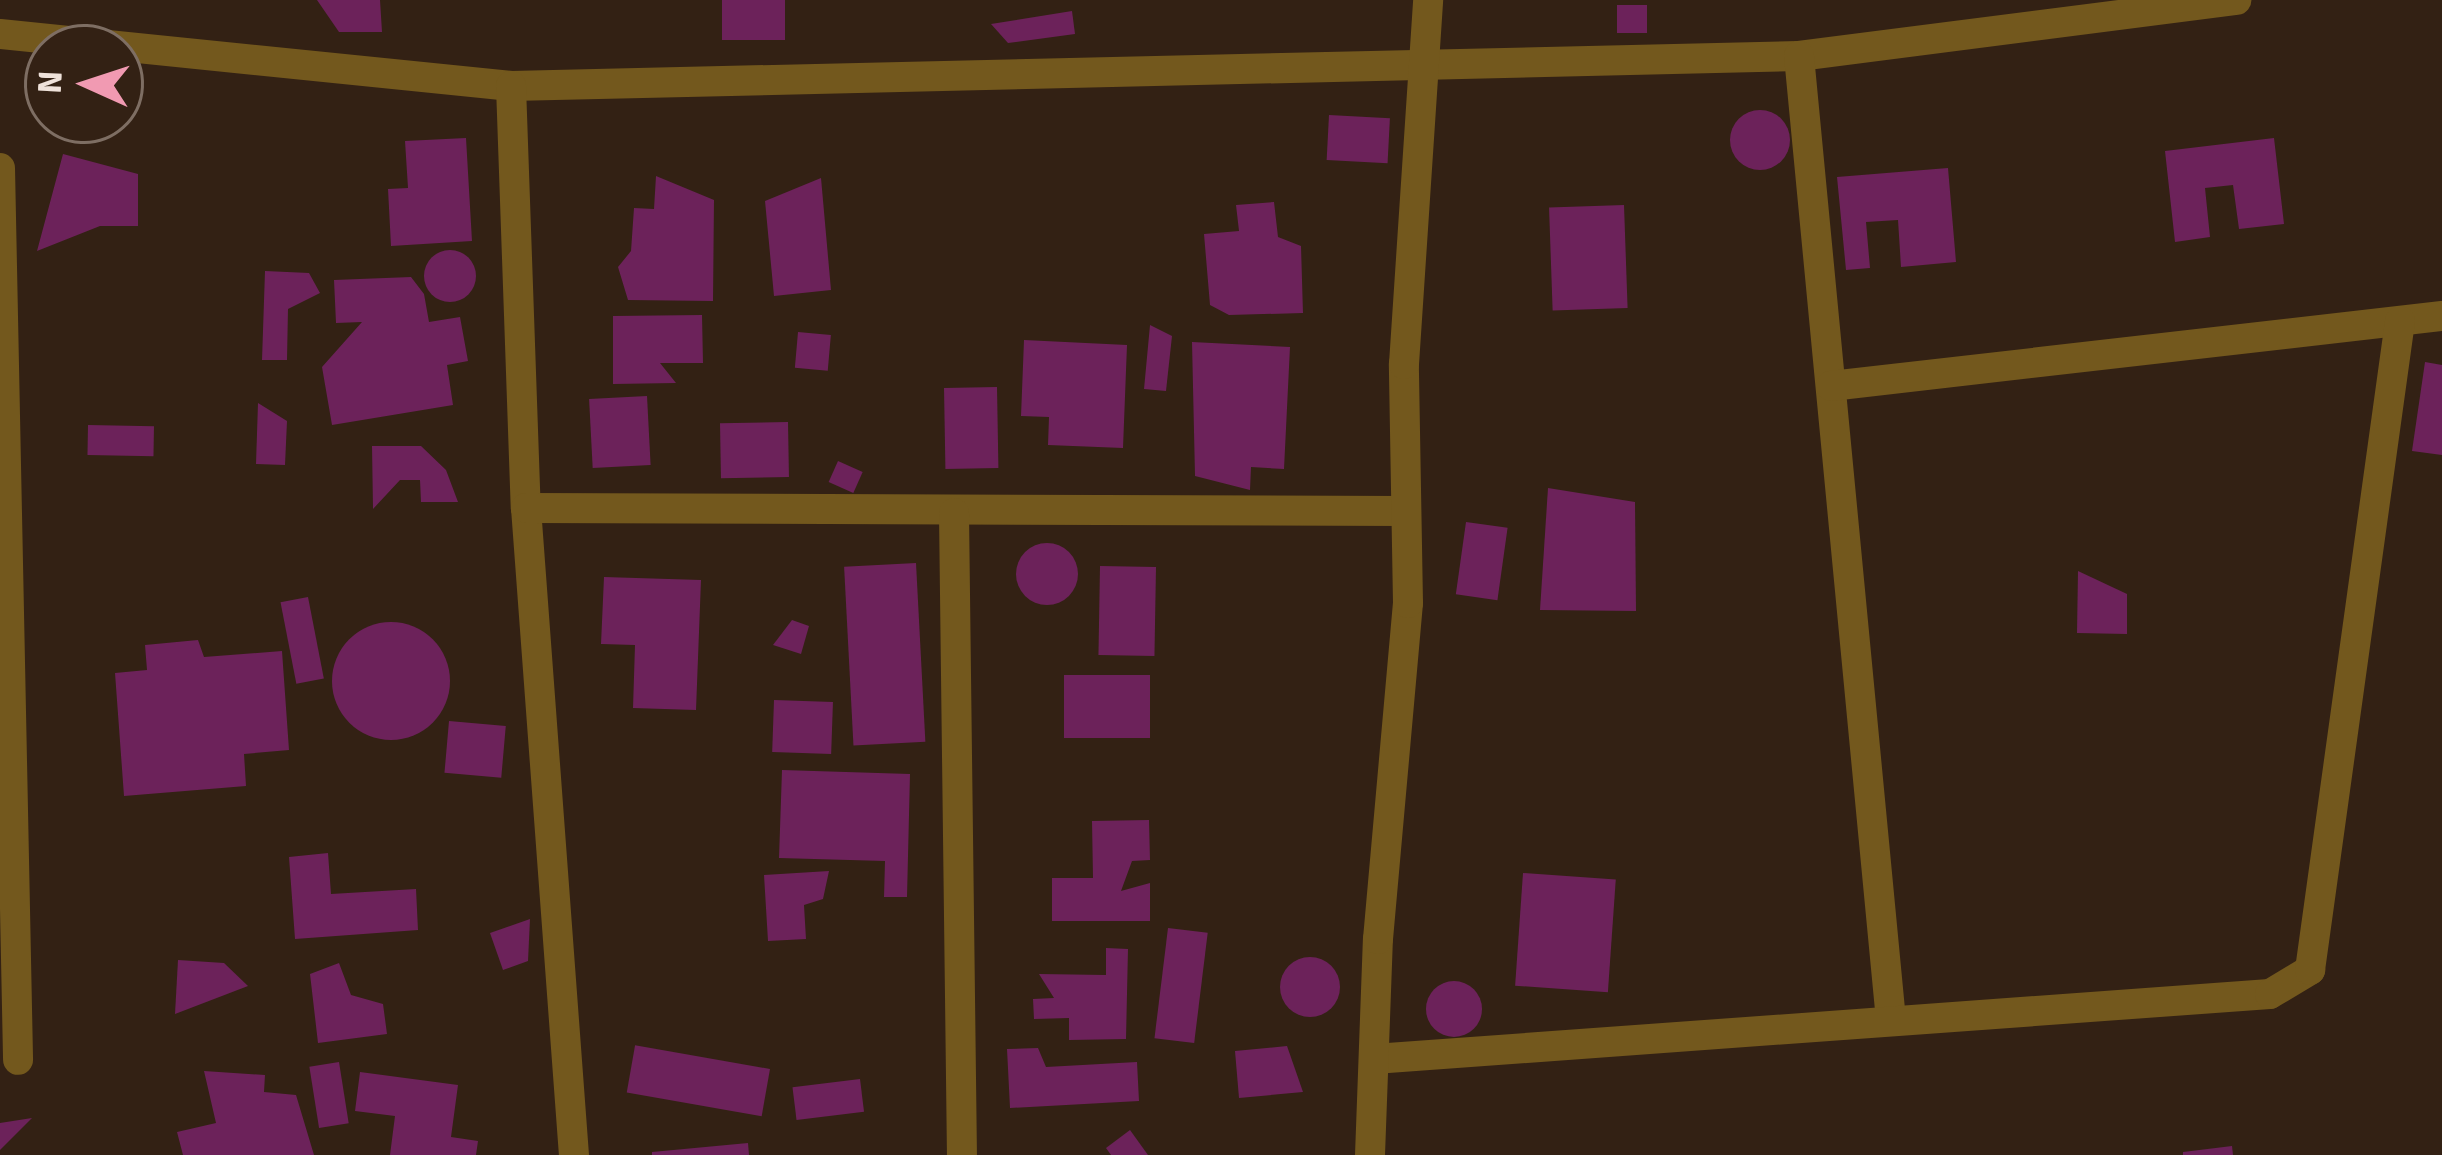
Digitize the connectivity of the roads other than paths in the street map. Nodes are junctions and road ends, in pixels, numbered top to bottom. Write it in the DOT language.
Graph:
graph roads {
  1 [pos="1428,0"];
  2 [pos="2236,0"];
  3 [pos="0,34"];
  4 [pos="1799,56"];
  5 [pos="1426,68"];
  6 [pos="511,86"];
  7 [pos="0,168"];
  8 [pos="2442,316"];
  9 [pos="2400,321"];
  10 [pos="1831,386"];
  11 [pos="526,508"];
  12 [pos="1403,511"];
  13 [pos="954,513"];
  14 [pos="1892,1021"];
  15 [pos="1374,1059"];
  16 [pos="18,1060"];
  17 [pos="574,1155"];
  18 [pos="962,1155"];
  19 [pos="1370,1155"];
  1 -- 5 [label="street"];
  2 -- 4 [label="street"];
  3 -- 6 [label="street"];
  4 -- 5 [label="street"];
  4 -- 10 [label="street"];
  5 -- 6 [label="street"];
  5 -- 12 [label="street"];
  6 -- 11 [label="street"];
  7 -- 16 [label="street"];
  8 -- 9 [label="street"];
  9 -- 10 [label="street"];
  9 -- 14 [label="street"];
  10 -- 14 [label="street"];
  11 -- 13 [label="street"];
  11 -- 17 [label="street"];
  12 -- 13 [label="street"];
  12 -- 15 [label="street"];
  13 -- 18 [label="street"];
  14 -- 15 [label="street"];
  15 -- 19 [label="street"];
}
